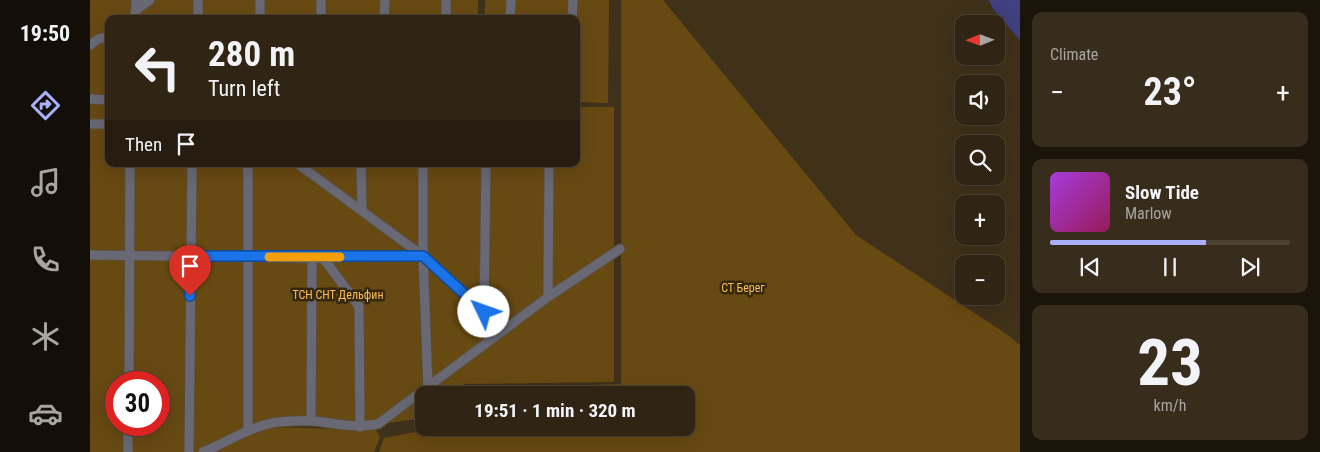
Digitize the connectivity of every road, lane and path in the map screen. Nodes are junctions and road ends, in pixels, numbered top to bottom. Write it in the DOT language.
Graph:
graph roads {
  1 [pos="136,0"];
  2 [pos="150,0"];
  3 [pos="198,0"];
  4 [pos="260,0"];
  5 [pos="321,0"];
  6 [pos="385,0"];
  7 [pos="446,0"];
  8 [pos="511,0"];
  9 [pos="574,0"];
  10 [pos="136,14"];
  11 [pos="198,15"];
  12 [pos="260,15"];
  13 [pos="321,15"];
  14 [pos="384,15"];
  15 [pos="446,15"];
  16 [pos="510,15"];
  17 [pos="572,15"];
  18 [pos="105,38"];
  19 [pos="90,45"];
  20 [pos="90,99"];
  21 [pos="105,100"];
  22 [pos="90,124"];
  23 [pos="105,124"];
  24 [pos="130,167"];
  25 [pos="192,167"];
  26 [pos="247,167"];
  27 [pos="302,167"];
  28 [pos="362,167"];
  29 [pos="423,167"];
  30 [pos="486,167"];
  31 [pos="549,167"];
  32 [pos="362,210"];
  33 [pos="620,249"];
  34 [pos="90,255"];
  35 [pos="130,256"];
  36 [pos="190,256"];
  37 [pos="423,256"];
  38 [pos="247,257"];
  39 [pos="312,258"];
  40 [pos="323,258"];
  41 [pos="548,297"];
  42 [pos="484,312"];
  43 [pos="501,332"];
  44 [pos="129,371"];
  45 [pos="428,386"];
  46 [pos="429,386"];
  47 [pos="415,397"];
  48 [pos="311,421"];
  49 [pos="360,426"];
  50 [pos="248,430"];
  51 [pos="128,436"];
  52 [pos="128,452"];
  53 [pos="190,452"];
  54 [pos="203,452"];
  1 -- 10 [label="street"];
  2 -- 10 [label="street"];
  3 -- 11 [label="street"];
  4 -- 12 [label="street"];
  5 -- 13 [label="street"];
  6 -- 14 [label="street"];
  7 -- 15 [label="street"];
  8 -- 16 [label="street"];
  9 -- 17 [label="street"];
  18 -- 19 [label="street"];
  20 -- 21 [label="street"];
  22 -- 23 [label="street"];
  24 -- 35 [label="street"];
  25 -- 36 [label="street"];
  26 -- 38 [label="street"];
  27 -- 32 [label="street"];
  28 -- 32 [label="street"];
  29 -- 37 [label="street"];
  30 -- 42 [label="street"];
  31 -- 41 [label="street"];
  32 -- 37 [label="street"];
  33 -- 41 [label="street"];
  34 -- 35 [label="street"];
  35 -- 36 [label="street"];
  35 -- 44 [label="street"];
  36 -- 38 [label="street"];
  36 -- 53 [label="street"];
  37 -- 40 [label="street"];
  37 -- 42 [label="street"];
  37 -- 45 [label="street"];
  38 -- 39 [label="street"];
  38 -- 50 [label="street"];
  39 -- 40 [label="street"];
  39 -- 48 [label="street"];
  40 -- 49 [label="street"];
  41 -- 43 [label="street"];
  42 -- 43 [label="street"];
  43 -- 46 [label="street"];
  47 -- 49 [label="street"];
  48 -- 49 [label="street"];
  48 -- 50 [label="street"];
  50 -- 54 [label="street"];
  51 -- 52 [label="street"];
}
